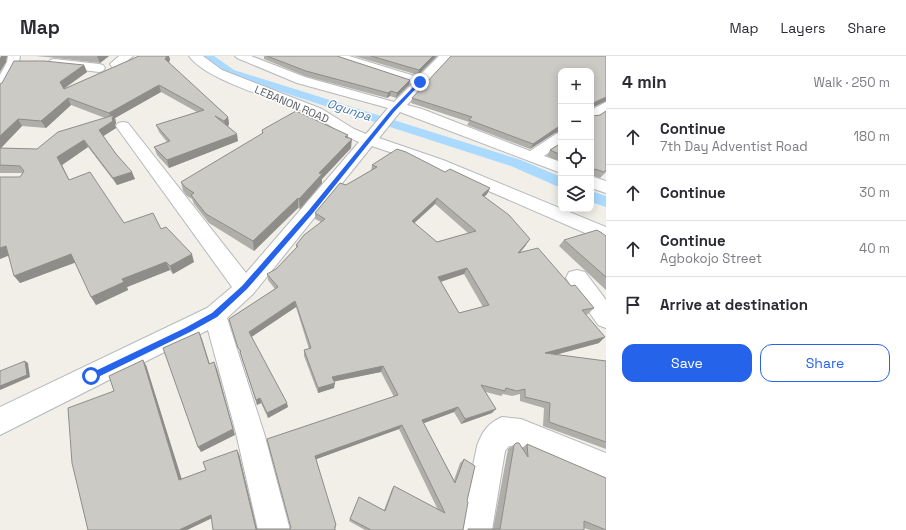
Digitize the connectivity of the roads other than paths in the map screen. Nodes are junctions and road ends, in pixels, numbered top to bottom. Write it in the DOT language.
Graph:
graph roads {
  1 [pos="126,56"];
  2 [pos="195,56"];
  3 [pos="241,56"];
  4 [pos="336,56"];
  5 [pos="446,56"];
  6 [pos="14,59"];
  7 [pos="26,62"];
  8 [pos="40,62"];
  9 [pos="116,64"];
  10 [pos="99,68"];
  11 [pos="420,82"];
  12 [pos="0,87"];
  13 [pos="606,106"];
  14 [pos="395,108"];
  15 [pos="594,120"];
  16 [pos="123,126"];
  17 [pos="370,138"];
  18 [pos="558,139"];
  19 [pos="533,156"];
  20 [pos="558,167"];
  21 [pos="594,182"];
  22 [pos="606,188"];
  23 [pos="606,235"];
  24 [pos="577,278"];
  25 [pos="245,288"];
  26 [pos="215,315"];
  27 [pos="606,318"];
  28 [pos="0,421"];
  29 [pos="606,468"];
  30 [pos="274,530"];
  31 [pos="476,530"];
  1 -- 9 [label="street"];
  2 -- 17 [label="street, LEBANON ROAD"];
  3 -- 14 [label="street"];
  4 -- 11 [label="street"];
  5 -- 11 [label="street"];
  6 -- 7 [label="street"];
  6 -- 12 [label="street"];
  8 -- 10 [label="street"];
  11 -- 14 [label="street"];
  13 -- 15 [label="street"];
  14 -- 17 [label="street"];
  14 -- 19 [label="street"];
  16 -- 25 [label="street"];
  17 -- 23 [label="street, LEBANON ROAD"];
  17 -- 25 [label="street"];
  18 -- 19 [label="street"];
  19 -- 20 [label="street"];
  21 -- 22 [label="street"];
  24 -- 27 [label="street"];
  25 -- 26 [label="street"];
  26 -- 28 [label="street"];
  26 -- 30 [label="street"];
  29 -- 31 [label="street"];
}
